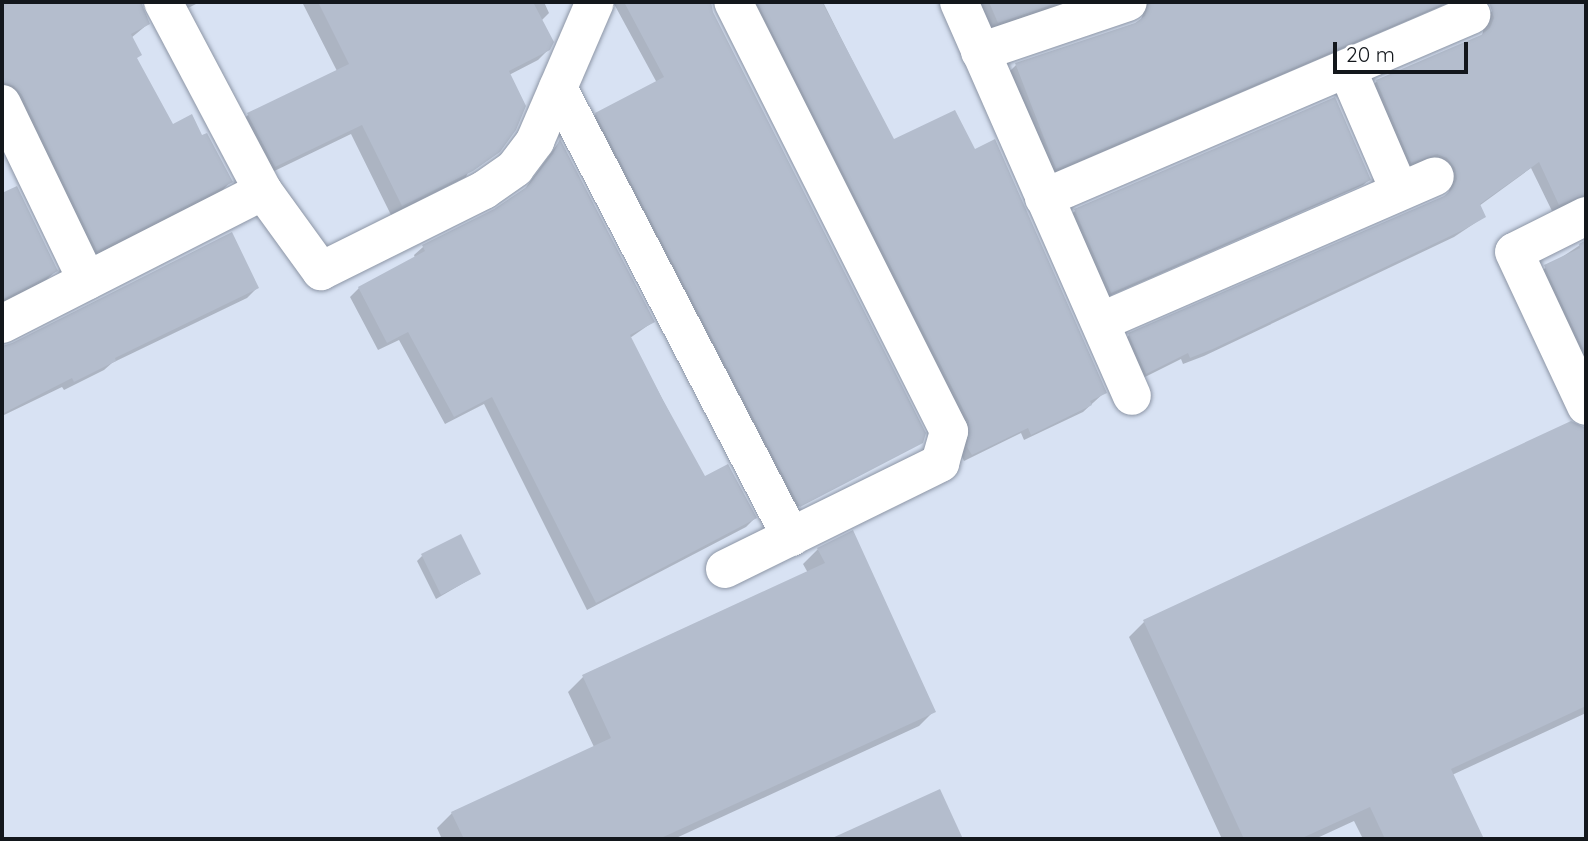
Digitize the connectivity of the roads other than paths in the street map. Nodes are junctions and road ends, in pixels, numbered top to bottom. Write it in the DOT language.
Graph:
graph roads {
  1 [pos="163,2"];
  2 [pos="594,2"];
  3 [pos="733,2"];
  4 [pos="959,2"];
  5 [pos="1128,2"];
  6 [pos="1472,15"];
  7 [pos="980,52"];
  8 [pos="1347,69"];
  9 [pos="558,88"];
  10 [pos="2,104"];
  11 [pos="1435,176"];
  12 [pos="1399,190"];
  13 [pos="263,191"];
  14 [pos="1044,198"];
  15 [pos="1586,216"];
  16 [pos="87,281"];
  17 [pos="1100,322"];
  18 [pos="2,324"];
  19 [pos="1132,396"];
  20 [pos="1586,406"];
  21 [pos="791,537"];
  22 [pos="725,569"];
  1 -- 13 [label="street"];
  2 -- 9 [label="street"];
  3 -- 21 [label="street"];
  4 -- 7 [label="street"];
  5 -- 7 [label="street"];
  6 -- 8 [label="street"];
  7 -- 14 [label="street"];
  8 -- 12 [label="street"];
  8 -- 14 [label="street"];
  9 -- 13 [label="street"];
  9 -- 21 [label="street"];
  10 -- 16 [label="street"];
  11 -- 12 [label="street"];
  12 -- 17 [label="street"];
  13 -- 16 [label="street"];
  14 -- 17 [label="street"];
  15 -- 20 [label="street"];
  16 -- 18 [label="street"];
  17 -- 19 [label="street"];
  21 -- 22 [label="street"];
}
